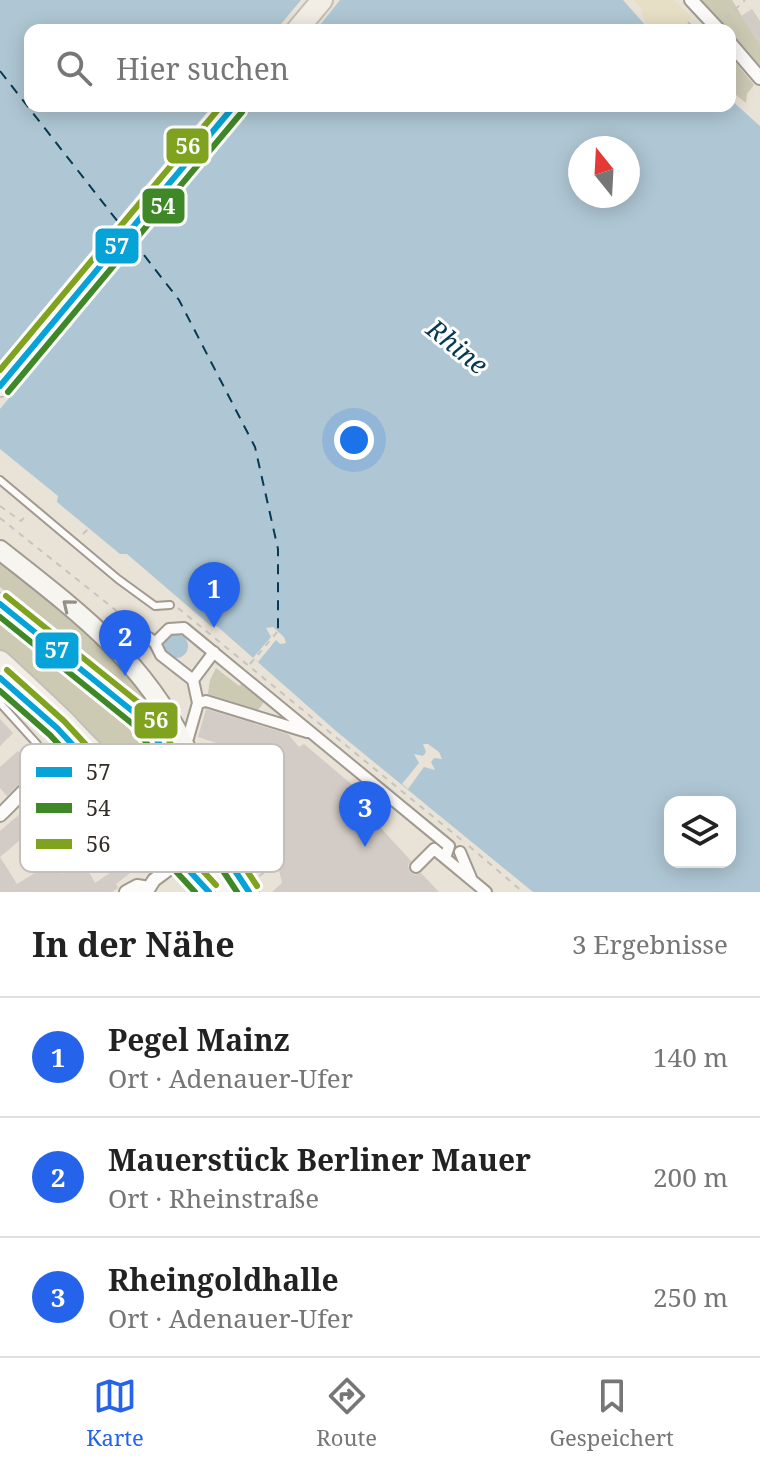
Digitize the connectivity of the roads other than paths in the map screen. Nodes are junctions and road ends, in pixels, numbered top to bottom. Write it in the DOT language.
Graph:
graph roads {
  1 [pos="322,0"];
  2 [pos="691,0"];
  3 [pos="302,24"];
  4 [pos="714,24"];
  5 [pos="736,50"];
  6 [pos="760,78"];
  7 [pos="229,112"];
  8 [pos="0,386"];
  9 [pos="0,480"];
  10 [pos="86,531"];
  11 [pos="76,543"];
  12 [pos="0,550"];
  13 [pos="0,604"];
  14 [pos="174,606"];
  15 [pos="214,652"];
  16 [pos="0,661"];
  17 [pos="0,678"];
  18 [pos="193,680"];
  19 [pos="19,687"];
  20 [pos="202,702"];
  21 [pos="54,718"];
  22 [pos="141,718"];
  23 [pos="313,734"];
  24 [pos="188,738"];
  25 [pos="37,744"];
  26 [pos="57,744"];
  27 [pos="79,744"];
  28 [pos="158,744"];
  29 [pos="168,744"];
  30 [pos="184,744"];
  31 [pos="20,796"];
  32 [pos="0,815"];
  33 [pos="460,852"];
  34 [pos="445,858"];
  35 [pos="416,867"];
  36 [pos="165,872"];
  37 [pos="195,872"];
  38 [pos="215,872"];
  39 [pos="472,880"];
  40 [pos="243,885"];
  41 [pos="149,890"];
  42 [pos="126,892"];
  43 [pos="209,892"];
  44 [pos="486,892"];
  1 -- 3 [label="main road"];
  2 -- 4 [label="street"];
  5 -- 6 [label="street"];
  7 -- 8 [label="main road"];
  9 -- 11 [label="lane"];
  10 -- 11 [label="lane"];
  11 -- 14 [label="lane"];
  30 -- 12 [label="main road, one-way"];
  13 -- 22 [label="main road"];
  15 -- 18 [label="street"];
  15 -- 18 [label="street"];
  15 -- 23 [label="street"];
  16 -- 19 [label="main road"];
  17 -- 19 [label="lane"];
  18 -- 20 [label="street"];
  19 -- 21 [label="main road"];
  19 -- 25 [label="lane"];
  20 -- 23 [label="street"];
  20 -- 24 [label="street"];
  21 -- 26 [label="street"];
  21 -- 27 [label="main road"];
  22 -- 28 [label="main road"];
  22 -- 29 [label="main road"];
  23 -- 34 [label="street"];
  31 -- 32 [label="street"];
  33 -- 39 [label="street"];
  34 -- 35 [label="street"];
  34 -- 39 [label="street"];
  36 -- 41 [label="street"];
  37 -- 43 [label="lane"];
  38 -- 40 [label="main road"];
  39 -- 44 [label="street"];
  41 -- 42 [label="street"];
}
